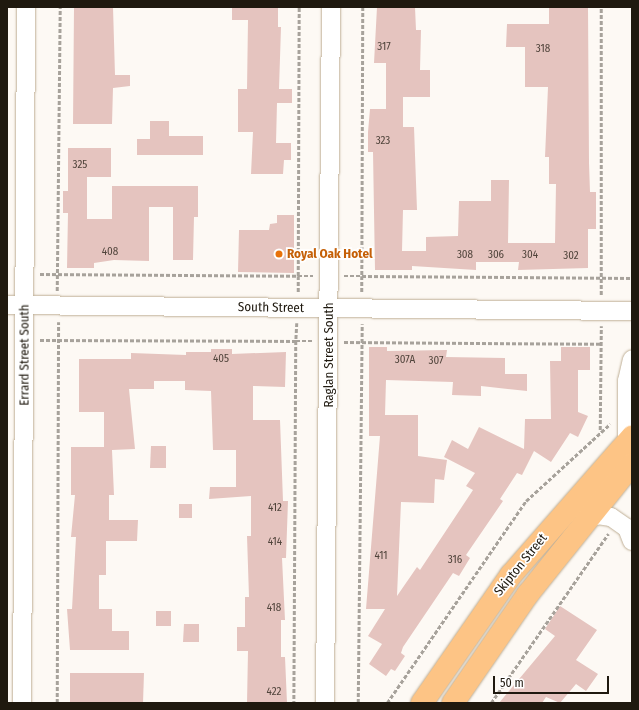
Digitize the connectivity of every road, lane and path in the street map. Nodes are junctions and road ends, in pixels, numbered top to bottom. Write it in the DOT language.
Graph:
graph roads {
  1 [pos="26,7"];
  2 [pos="60,7"];
  3 [pos="299,7"];
  4 [pos="331,7"];
  5 [pos="363,7"];
  6 [pos="601,7"];
  7 [pos="601,278"];
  8 [pos="632,278"];
  9 [pos="7,306"];
  10 [pos="25,306"];
  11 [pos="329,309"];
  12 [pos="632,311"];
  13 [pos="630,368"];
  14 [pos="630,439"];
  15 [pos="632,464"];
  16 [pos="585,520"];
  17 [pos="620,522"];
  18 [pos="632,540"];
  19 [pos="22,703"];
  20 [pos="57,703"];
  21 [pos="294,703"];
  22 [pos="325,703"];
  23 [pos="358,703"];
  24 [pos="388,703"];
  25 [pos="422,703"];
  26 [pos="453,703"];
  27 [pos="491,703"];
  1 -- 10 [label="street, Errard Street South"];
  2 -- 3 [label="path"];
  4 -- 11 [label="street, Raglan Street South"];
  5 -- 7 [label="path"];
  6 -- 7 [label="path"];
  7 -- 8 [label="path"];
  9 -- 10 [label="street, South Street"];
  10 -- 11 [label="street, South Street"];
  10 -- 19 [label="street, Errard Street South"];
  11 -- 12 [label="street, South Street"];
  11 -- 22 [label="street, Raglan Street South"];
  13 -- 14 [label="street"];
  14 -- 25 [label="highway, Skipton Street"];
  15 -- 16 [label="highway, Skipton Street"];
  16 -- 17 [label="street"];
  16 -- 26 [label="highway, Skipton Street"];
  17 -- 18 [label="street"];
  17 -- 27 [label="path"];
  20 -- 21 [label="path"];
  23 -- 24 [label="path"];
}
